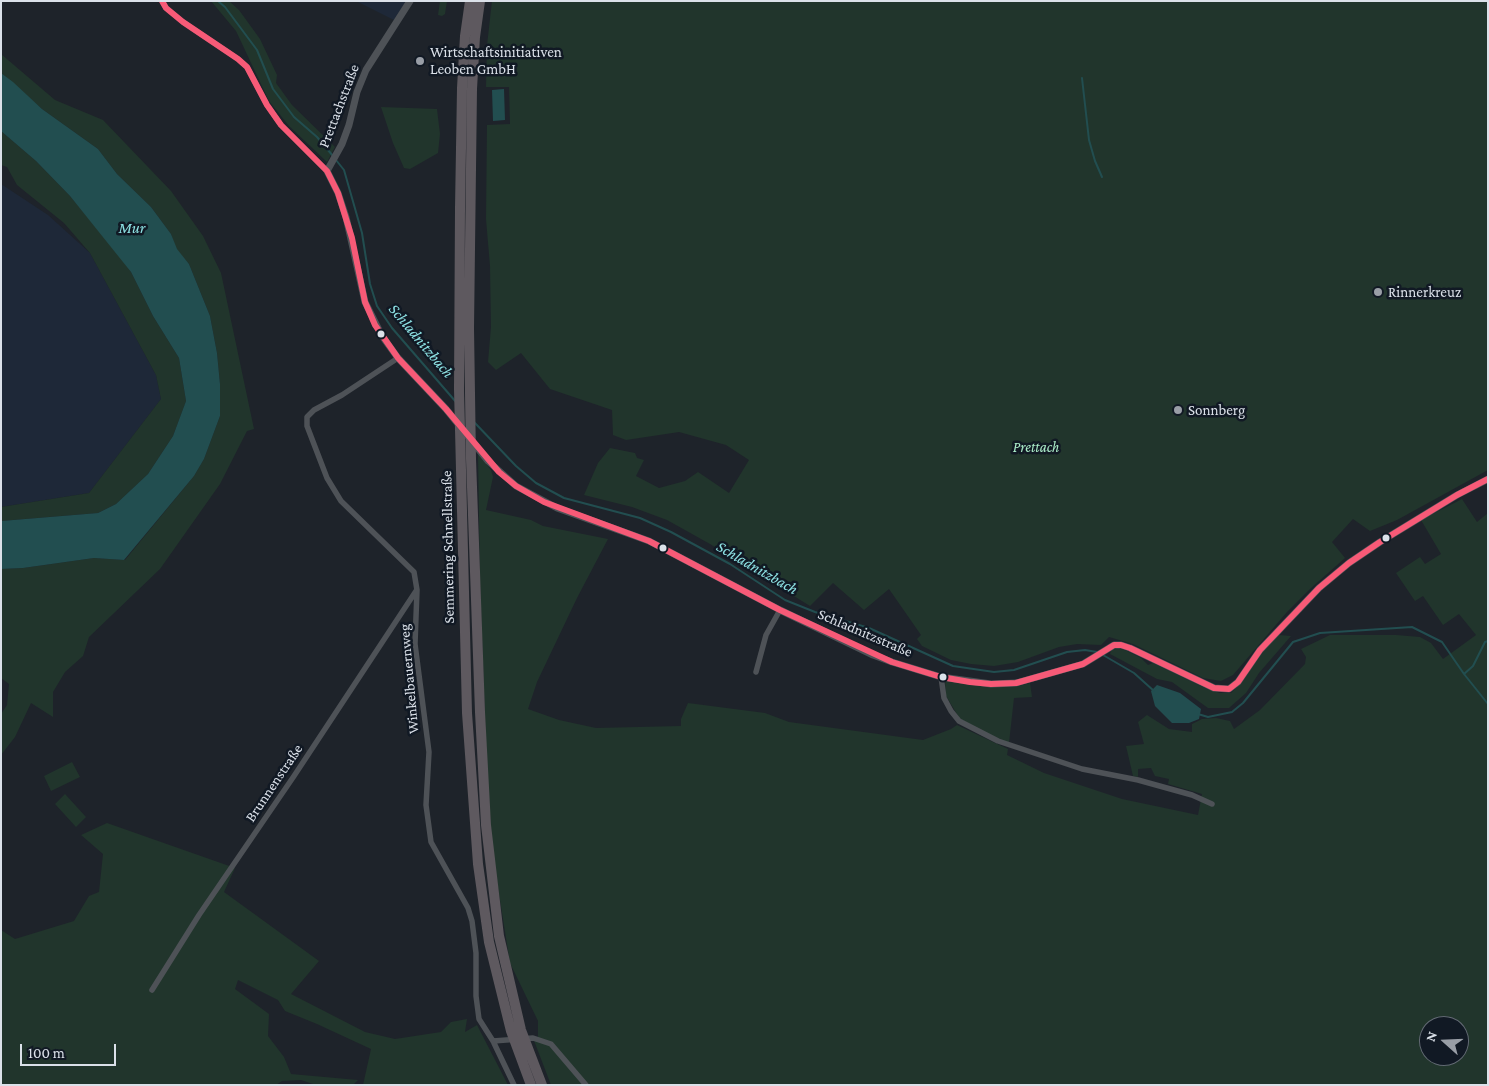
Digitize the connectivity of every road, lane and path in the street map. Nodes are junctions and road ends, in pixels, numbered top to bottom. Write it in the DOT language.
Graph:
graph roads {
  1 [pos="162,1"];
  2 [pos="410,1"];
  3 [pos="470,1"];
  4 [pos="480,1"];
  5 [pos="328,168"];
  6 [pos="398,358"];
  7 [pos="1488,479"];
  8 [pos="417,590"];
  9 [pos="780,610"];
  10 [pos="756,672"];
  11 [pos="941,677"];
  12 [pos="1212,804"];
  13 [pos="152,990"];
  14 [pos="516,1031"];
  15 [pos="493,1041"];
  16 [pos="522,1047"];
  17 [pos="514,1085"];
  18 [pos="531,1085"];
  19 [pos="542,1085"];
  20 [pos="586,1085"];
  1 -- 5 [label="street, Schladnitzstraße"];
  2 -- 5 [label="street, Prettachstraße"];
  3 -- 14 [label="highway, Semmering Schnellstraße"];
  4 -- 14 [label="highway, Semmering Schnellstraße"];
  5 -- 6 [label="street, Schladnitzstraße"];
  6 -- 8 [label="street, Winkelbauernweg"];
  6 -- 9 [label="street, Schladnitzstraße"];
  7 -- 11 [label="street, Schladnitzstraße"];
  8 -- 13 [label="street, Brunnenstraße"];
  8 -- 15 [label="street, Winkelbauernweg"];
  9 -- 10 [label="street"];
  9 -- 11 [label="street, Schladnitzstraße"];
  11 -- 12 [label="street"];
  14 -- 16 [label="highway, Semmering Schnellstraße"];
  15 -- 17 [label="street, Winkelbauernweg"];
  15 -- 20 [label="street"];
  16 -- 18 [label="highway, Semmering Schnellstraße"];
  16 -- 19 [label="highway, Semmering Schnellstraße"];
}
